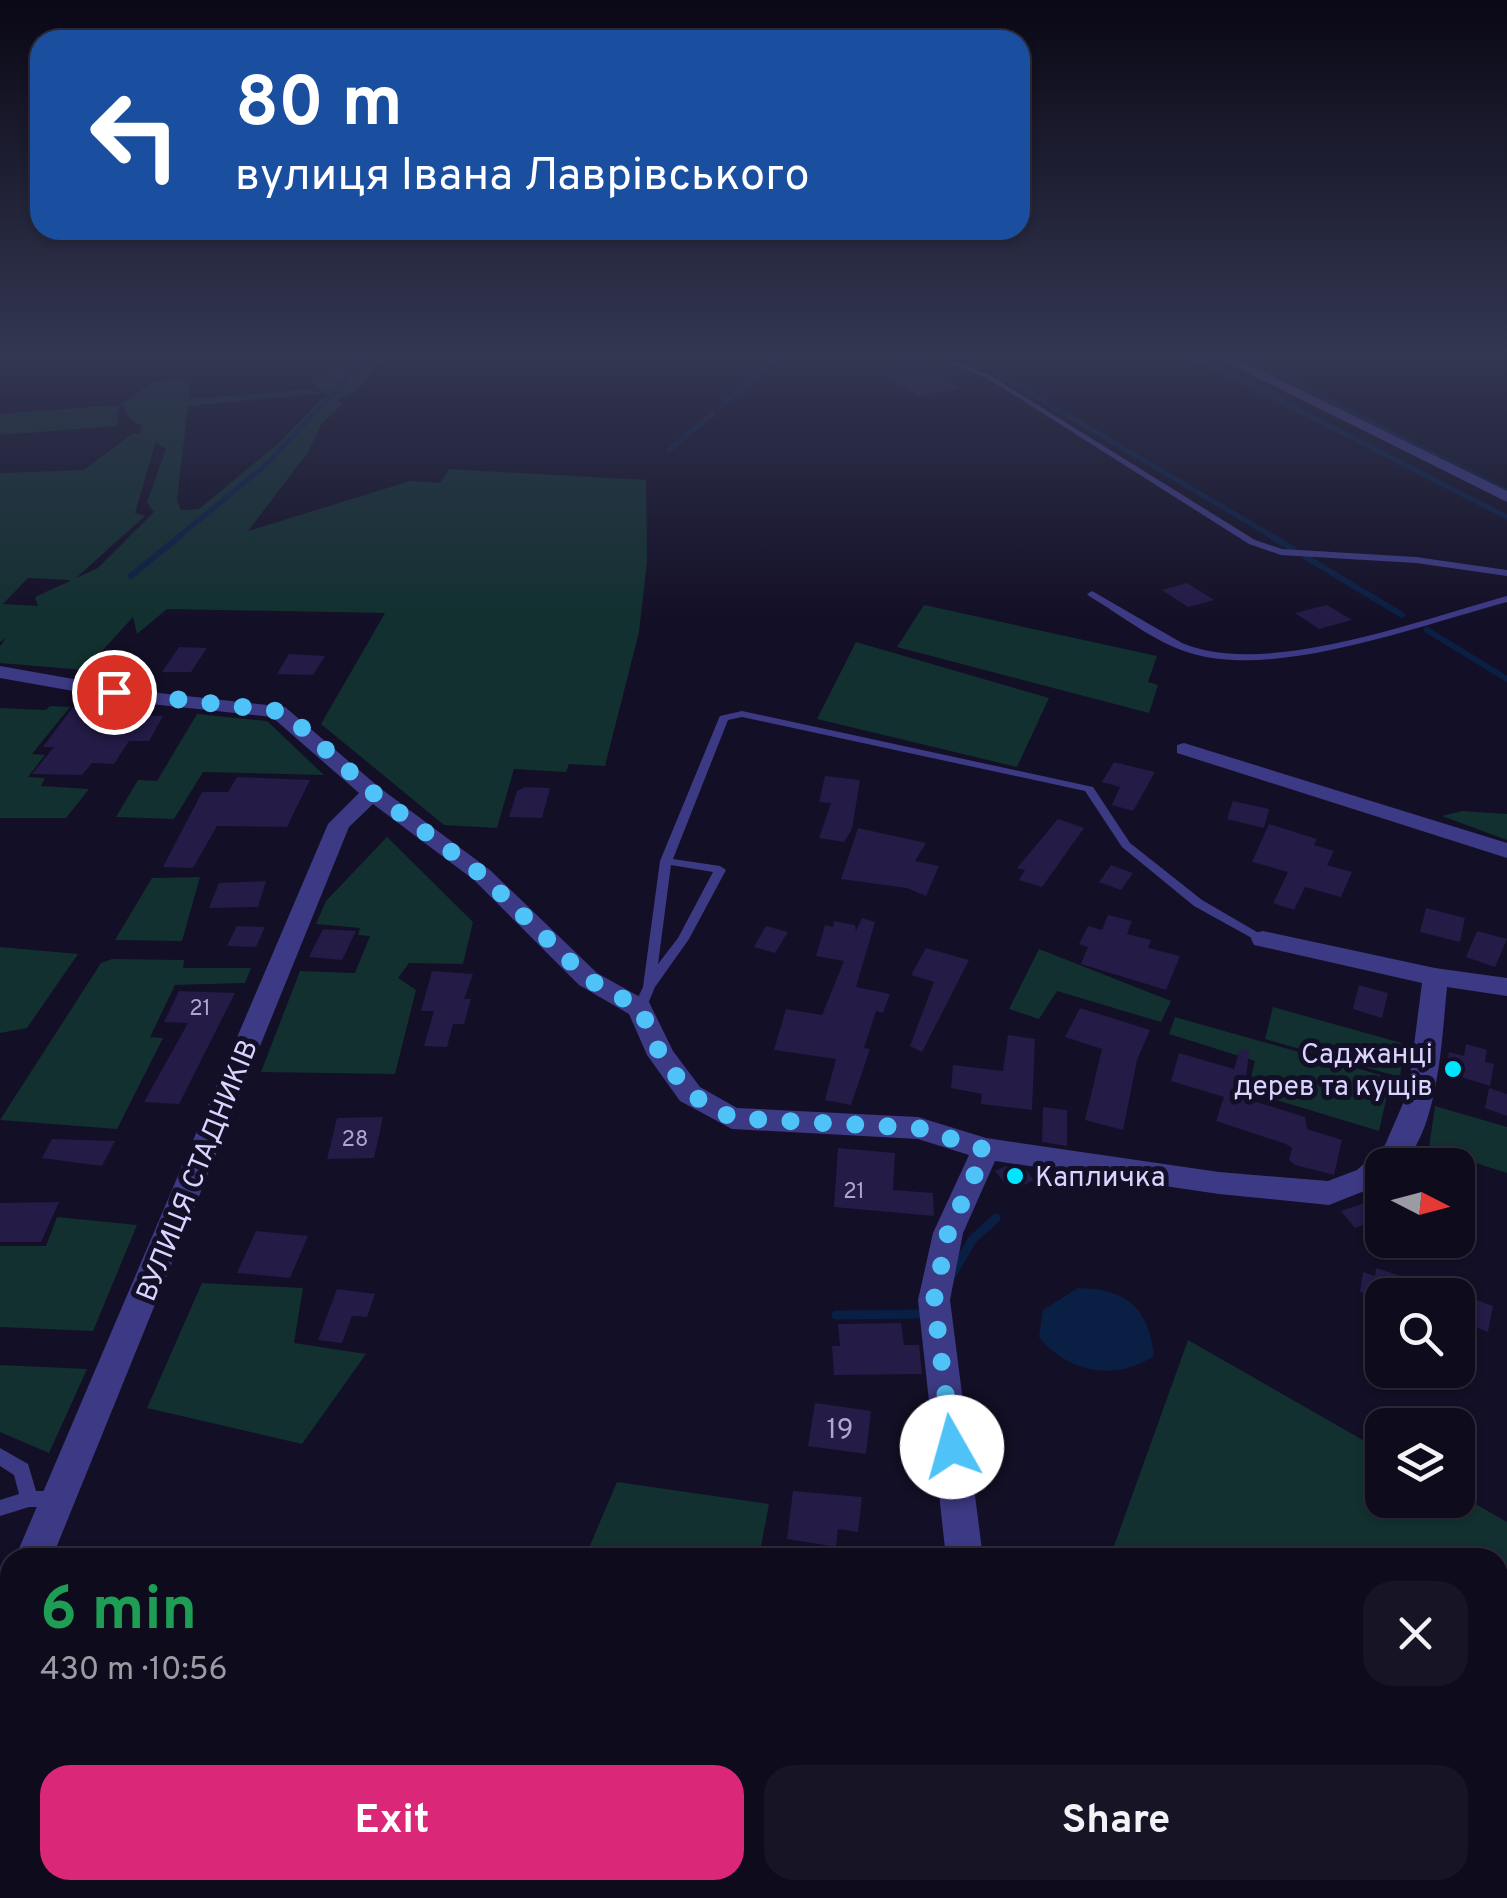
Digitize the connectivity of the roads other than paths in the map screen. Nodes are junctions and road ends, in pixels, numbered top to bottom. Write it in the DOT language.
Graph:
graph roads {
  1 [pos="1096,444"];
  2 [pos="1399,444"];
  3 [pos="1507,497"];
  4 [pos="1507,573"];
  5 [pos="1092,594"];
  6 [pos="1507,598"];
  7 [pos="0,672"];
  8 [pos="1184,749"];
  9 [pos="372,792"];
  10 [pos="1507,851"];
  11 [pos="666,861"];
  12 [pos="1263,939"];
  13 [pos="1435,978"];
  14 [pos="1507,987"];
  15 [pos="644,998"];
  16 [pos="986,1150"];
  17 [pos="0,1456"];
  18 [pos="29,1499"];
  19 [pos="59,1499"];
  20 [pos="0,1508"];
  21 [pos="37,1548"];
  22 [pos="964,1548"];
  1 -- 4 [label="lane"];
  2 -- 3 [label="street"];
  5 -- 6 [label="lane"];
  7 -- 9 [label="street"];
  8 -- 10 [label="street"];
  9 -- 15 [label="street"];
  9 -- 19 [label="street, ВУЛИЦЯ СТАДНИКІВ"];
  11 -- 12 [label="lane"];
  11 -- 15 [label="lane"];
  11 -- 15 [label="lane"];
  12 -- 13 [label="street"];
  13 -- 14 [label="street"];
  13 -- 16 [label="street"];
  15 -- 16 [label="street"];
  16 -- 22 [label="street"];
  17 -- 18 [label="lane"];
  18 -- 19 [label="lane"];
  18 -- 20 [label="lane"];
  19 -- 21 [label="street, ВУЛИЦЯ СТАДНИКІВ"];
}
